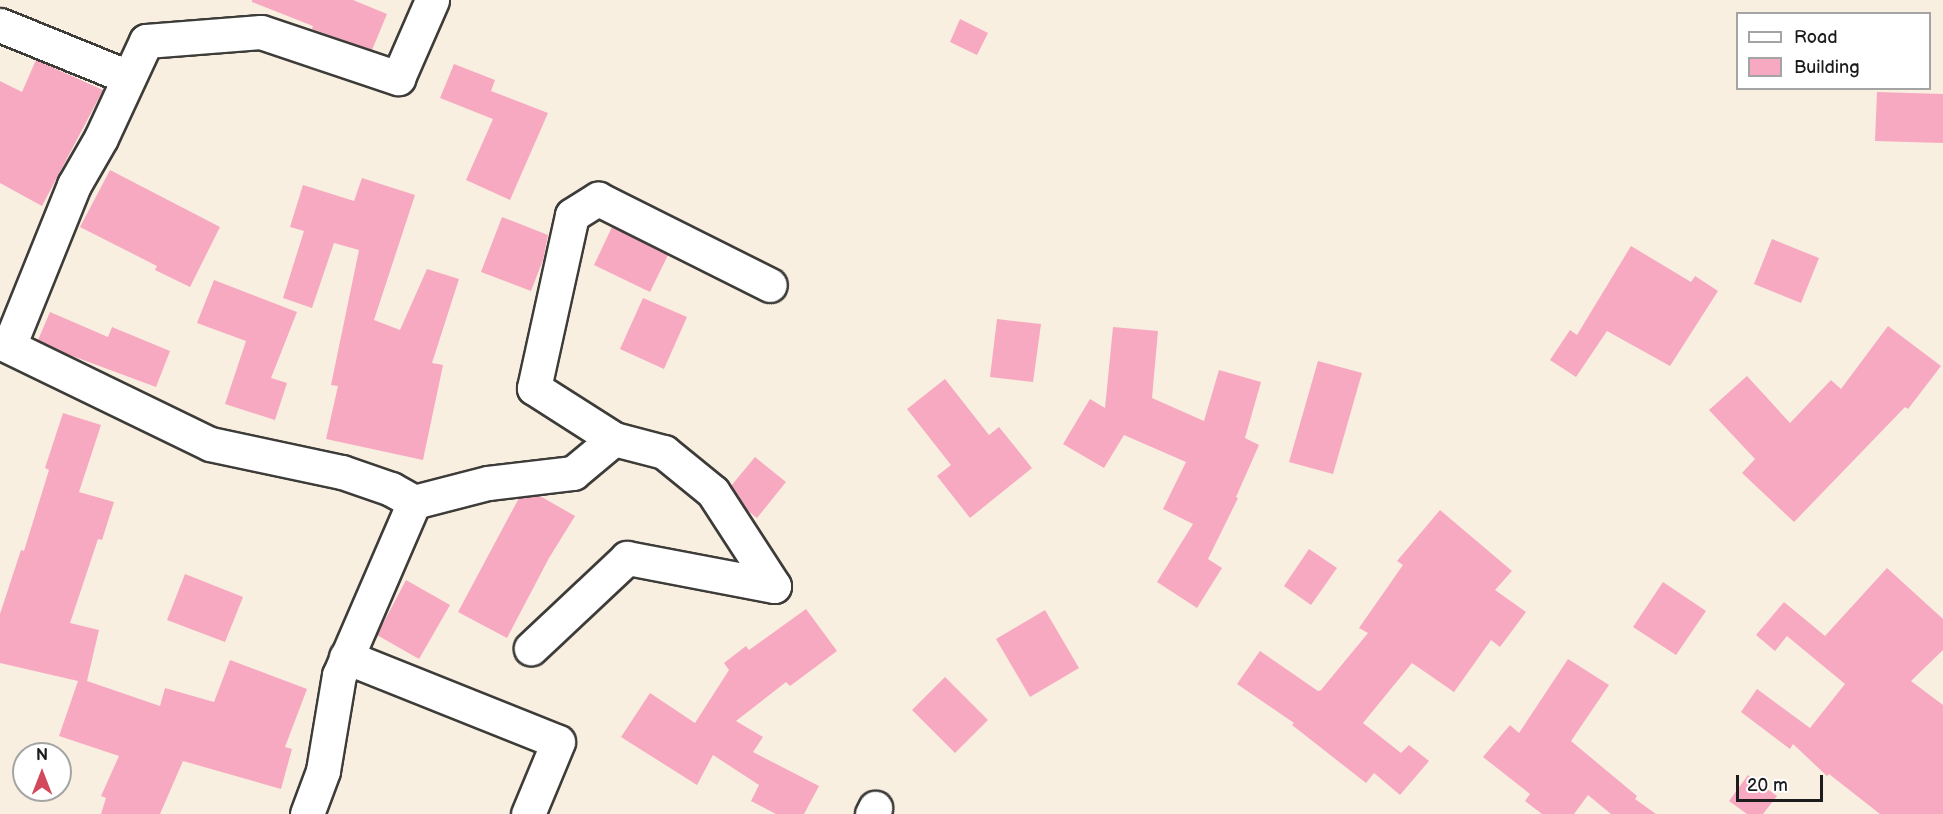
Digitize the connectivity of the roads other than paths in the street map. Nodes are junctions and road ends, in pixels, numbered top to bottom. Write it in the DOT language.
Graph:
graph roads {
  1 [pos="432,0"];
  2 [pos="0,25"];
  3 [pos="128,77"];
  4 [pos="770,285"];
  5 [pos="4,344"];
  6 [pos="614,440"];
  7 [pos="414,502"];
  8 [pos="531,648"];
  9 [pos="346,657"];
  10 [pos="307,814"];
  11 [pos="528,814"];
  1 -- 3 [label="street"];
  2 -- 3 [label="street"];
  3 -- 5 [label="street"];
  4 -- 6 [label="street"];
  5 -- 7 [label="street"];
  6 -- 7 [label="street"];
  6 -- 8 [label="street"];
  7 -- 9 [label="street"];
  9 -- 10 [label="street"];
  9 -- 11 [label="street"];
}
